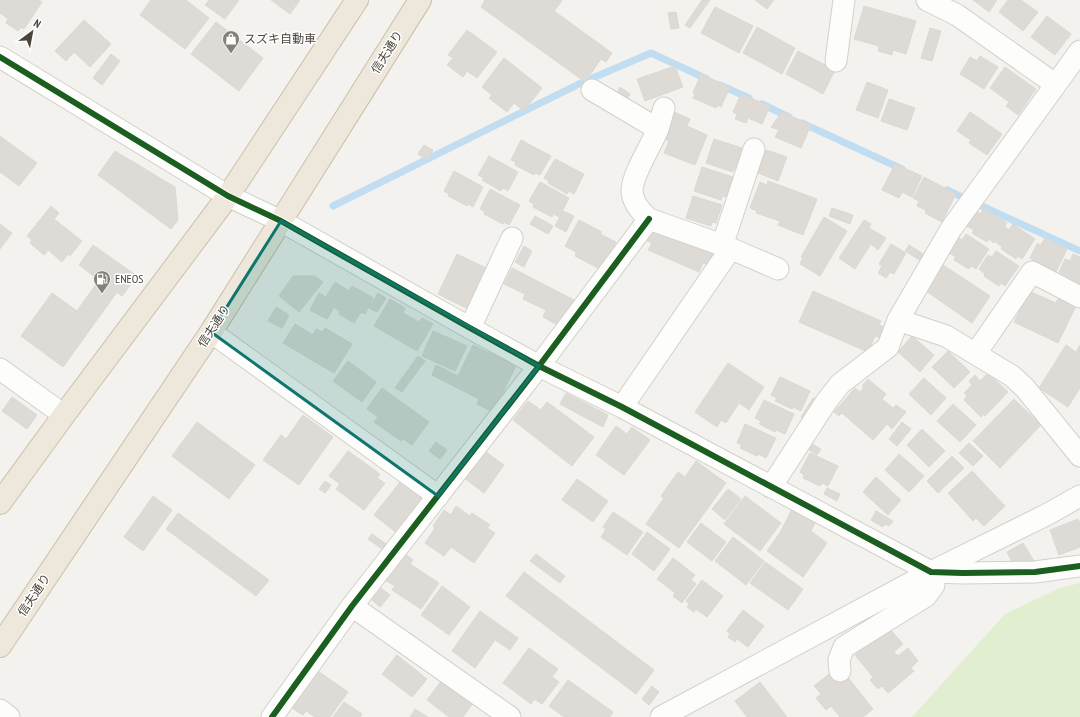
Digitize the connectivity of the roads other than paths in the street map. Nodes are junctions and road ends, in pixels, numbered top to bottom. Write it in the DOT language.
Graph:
graph roads {
  1 [pos="357,0"];
  2 [pos="420,0"];
  3 [pos="844,0"];
  4 [pos="927,0"];
  5 [pos="1080,51"];
  6 [pos="0,57"];
  7 [pos="836,61"];
  8 [pos="1055,84"];
  9 [pos="592,90"];
  10 [pos="664,108"];
  11 [pos="658,129"];
  12 [pos="754,150"];
  13 [pos="228,196"];
  14 [pos="649,219"];
  15 [pos="281,221"];
  16 [pos="512,238"];
  17 [pos="726,246"];
  18 [pos="778,269"];
  19 [pos="1080,297"];
  20 [pos="898,320"];
  21 [pos="470,328"];
  22 [pos="211,332"];
  23 [pos="976,353"];
  24 [pos="539,366"];
  25 [pos="0,369"];
  26 [pos="622,407"];
  27 [pos="64,415"];
  28 [pos="1080,456"];
  29 [pos="771,487"];
  30 [pos="438,496"];
  31 [pos="1080,496"];
  32 [pos="0,503"];
  33 [pos="1080,566"];
  34 [pos="931,572"];
  35 [pos="352,606"];
  36 [pos="0,646"];
  37 [pos="840,672"];
  38 [pos="0,710"];
  39 [pos="9,717"];
  40 [pos="274,717"];
  41 [pos="510,717"];
  42 [pos="661,717"];
  1 -- 13 [label="highway"];
  2 -- 15 [label="highway, 信夫通り"];
  3 -- 7 [label="street"];
  4 -- 8 [label="street"];
  5 -- 8 [label="street"];
  6 -- 13 [label="street"];
  8 -- 20 [label="street"];
  9 -- 11 [label="street"];
  10 -- 11 [label="street"];
  11 -- 14 [label="street"];
  12 -- 17 [label="street"];
  13 -- 15 [label="street"];
  13 -- 27 [label="highway"];
  14 -- 17 [label="street"];
  14 -- 24 [label="street"];
  15 -- 21 [label="street"];
  15 -- 22 [label="highway, 信夫通り"];
  16 -- 21 [label="street"];
  17 -- 18 [label="street"];
  17 -- 26 [label="street"];
  19 -- 23 [label="street"];
  20 -- 23 [label="street"];
  20 -- 29 [label="street"];
  21 -- 24 [label="street"];
  22 -- 30 [label="street"];
  22 -- 36 [label="highway, 信夫通り"];
  23 -- 28 [label="street"];
  24 -- 26 [label="street"];
  24 -- 30 [label="street"];
  25 -- 27 [label="street"];
  26 -- 29 [label="street"];
  27 -- 32 [label="highway"];
  29 -- 34 [label="street"];
  30 -- 35 [label="street"];
  31 -- 34 [label="street"];
  33 -- 34 [label="street"];
  34 -- 37 [label="street"];
  34 -- 42 [label="street"];
  35 -- 40 [label="street"];
  35 -- 41 [label="street"];
  38 -- 39 [label="street"];
}
